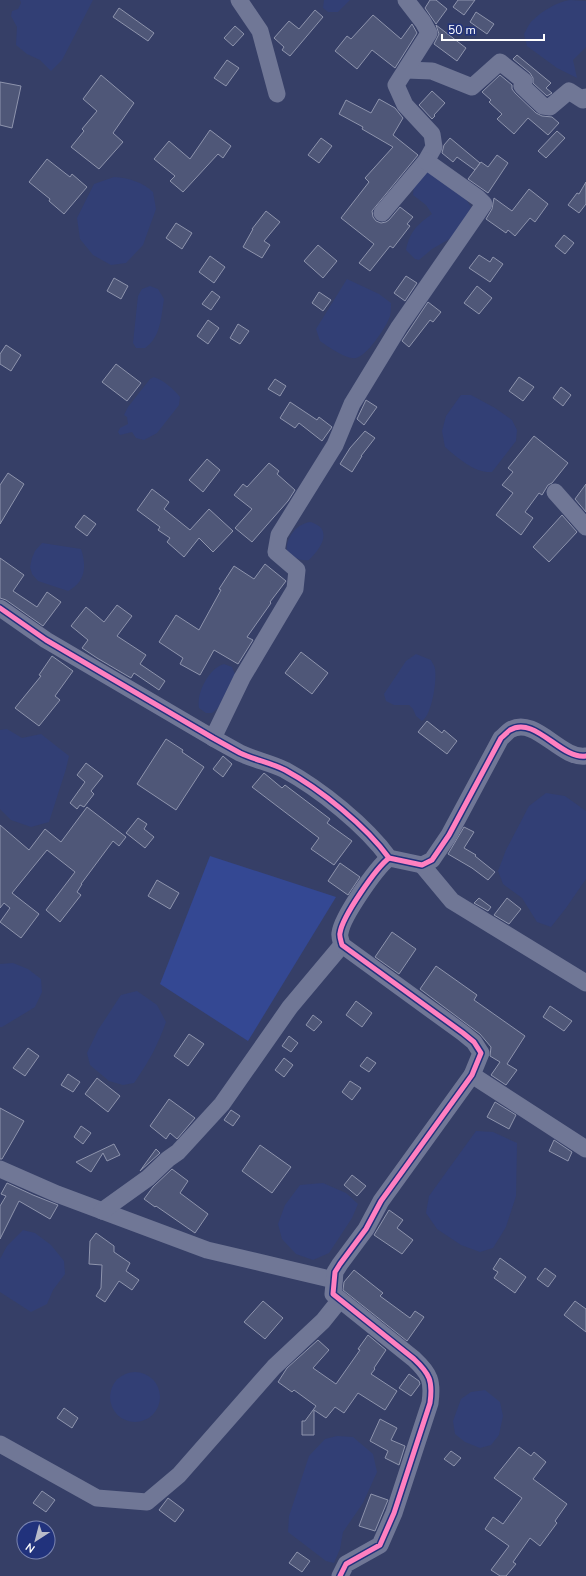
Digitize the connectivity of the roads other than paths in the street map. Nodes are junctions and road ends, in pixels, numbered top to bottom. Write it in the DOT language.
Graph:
graph roads {
  1 [pos="239,0"];
  2 [pos="406,0"];
  3 [pos="406,70"];
  4 [pos="277,94"];
  5 [pos="586,97"];
  6 [pos="426,161"];
  7 [pos="382,213"];
  8 [pos="555,492"];
  9 [pos="586,527"];
  10 [pos="0,608"];
  11 [pos="213,738"];
  12 [pos="586,756"];
  13 [pos="389,858"];
  14 [pos="422,865"];
  15 [pos="342,944"];
  16 [pos="586,983"];
  17 [pos="472,1075"];
  18 [pos="586,1149"];
  19 [pos="0,1169"];
  20 [pos="102,1211"];
  21 [pos="334,1280"];
  22 [pos="339,1301"];
  23 [pos="0,1444"];
  24 [pos="340,1576"];
  1 -- 4 [label="street"];
  2 -- 3 [label="street"];
  3 -- 5 [label="street"];
  3 -- 6 [label="street"];
  6 -- 7 [label="street"];
  6 -- 11 [label="street"];
  8 -- 9 [label="street"];
  10 -- 11 [label="street"];
  11 -- 13 [label="street"];
  12 -- 14 [label="street"];
  13 -- 14 [label="street"];
  13 -- 15 [label="street"];
  14 -- 16 [label="street"];
  15 -- 17 [label="street"];
  15 -- 20 [label="street"];
  17 -- 18 [label="street"];
  17 -- 21 [label="street"];
  19 -- 20 [label="street"];
  20 -- 21 [label="street"];
  21 -- 22 [label="street"];
  22 -- 23 [label="street"];
  22 -- 24 [label="street"];
}
